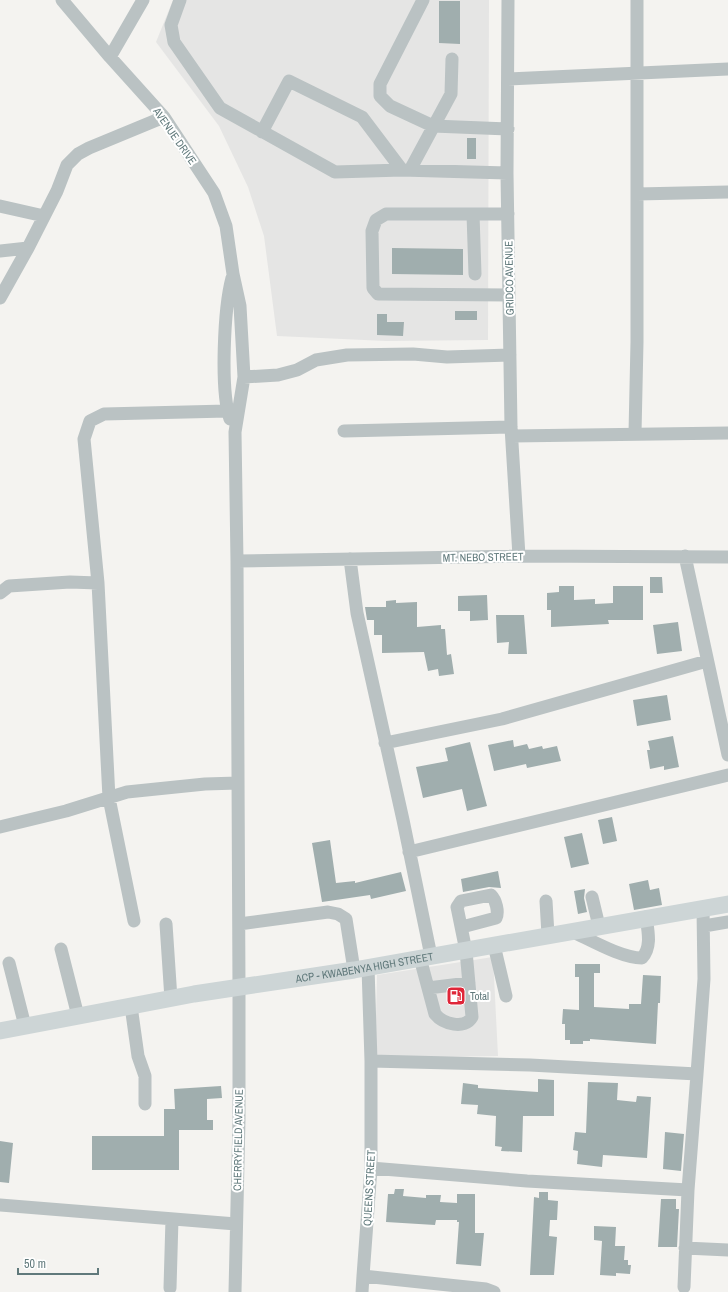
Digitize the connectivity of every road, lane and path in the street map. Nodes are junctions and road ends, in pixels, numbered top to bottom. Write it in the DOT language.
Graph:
graph roads {
  1 [pos="62,0"];
  2 [pos="143,0"];
  3 [pos="180,0"];
  4 [pos="423,0"];
  5 [pos="508,0"];
  6 [pos="637,0"];
  7 [pos="110,57"];
  8 [pos="452,59"];
  9 [pos="728,69"];
  10 [pos="636,73"];
  11 [pos="508,79"];
  12 [pos="164,116"];
  13 [pos="433,126"];
  14 [pos="508,129"];
  15 [pos="262,132"];
  16 [pos="406,170"];
  17 [pos="507,173"];
  18 [pos="728,192"];
  19 [pos="637,194"];
  20 [pos="0,206"];
  21 [pos="474,214"];
  22 [pos="508,214"];
  23 [pos="44,216"];
  24 [pos="28,248"];
  25 [pos="0,251"];
  26 [pos="233,274"];
  27 [pos="475,274"];
  28 [pos="509,295"];
  29 [pos="0,298"];
  30 [pos="510,355"];
  31 [pos="244,377"];
  32 [pos="227,411"];
  33 [pos="344,430"];
  34 [pos="235,432"];
  35 [pos="512,432"];
  36 [pos="635,433"];
  37 [pos="728,433"];
  38 [pos="519,556"];
  39 [pos="686,556"];
  40 [pos="728,557"];
  41 [pos="350,559"];
  42 [pos="237,561"];
  43 [pos="98,582"];
  44 [pos="0,593"];
  45 [pos="707,661"];
  46 [pos="385,743"];
  47 [pos="728,755"];
  48 [pos="728,774"];
  49 [pos="238,783"];
  50 [pos="108,798"];
  51 [pos="0,828"];
  52 [pos="410,852"];
  53 [pos="592,897"];
  54 [pos="546,901"];
  55 [pos="728,904"];
  56 [pos="703,908"];
  57 [pos="646,917"];
  58 [pos="134,921"];
  59 [pos="728,922"];
  60 [pos="166,924"];
  61 [pos="239,924"];
  62 [pos="462,926"];
  63 [pos="599,926"];
  64 [pos="704,926"];
  65 [pos="571,931"];
  66 [pos="548,935"];
  67 [pos="494,945"];
  68 [pos="61,949"];
  69 [pos="466,951"];
  70 [pos="425,957"];
  71 [pos="9,963"];
  72 [pos="361,969"];
  73 [pos="469,983"];
  74 [pos="239,987"];
  75 [pos="428,988"];
  76 [pos="506,996"];
  77 [pos="171,998"];
  78 [pos="131,1006"];
  79 [pos="78,1016"];
  80 [pos="24,1026"];
  81 [pos="0,1031"];
  82 [pos="371,1061"];
  83 [pos="697,1074"];
  84 [pos="145,1104"];
  85 [pos="371,1168"];
  86 [pos="688,1190"];
  87 [pos="0,1205"];
  88 [pos="172,1219"];
  89 [pos="236,1224"];
  90 [pos="685,1248"];
  91 [pos="728,1250"];
  92 [pos="364,1276"];
  93 [pos="684,1287"];
  94 [pos="170,1288"];
  95 [pos="235,1292"];
  96 [pos="362,1292"];
  97 [pos="494,1292"];
  1 -- 7 [label="street, AVENUE DRIVE"];
  2 -- 7 [label="street"];
  3 -- 15 [label="street"];
  4 -- 13 [label="street"];
  5 -- 11 [label="street, GRIDCO AVENUE"];
  6 -- 10 [label="street"];
  7 -- 12 [label="street, AVENUE DRIVE"];
  8 -- 13 [label="street"];
  9 -- 10 [label="street"];
  10 -- 11 [label="street"];
  10 -- 19 [label="street"];
  11 -- 14 [label="street, GRIDCO AVENUE"];
  12 -- 23 [label="street"];
  12 -- 26 [label="street, AVENUE DRIVE"];
  13 -- 14 [label="street"];
  13 -- 16 [label="street"];
  14 -- 17 [label="street, GRIDCO AVENUE"];
  15 -- 16 [label="street"];
  15 -- 16 [label="street"];
  16 -- 17 [label="street"];
  17 -- 22 [label="street, GRIDCO AVENUE"];
  18 -- 19 [label="street"];
  19 -- 36 [label="street"];
  20 -- 23 [label="street"];
  21 -- 22 [label="street"];
  21 -- 27 [label="street"];
  21 -- 28 [label="street"];
  22 -- 28 [label="street, GRIDCO AVENUE"];
  23 -- 24 [label="street"];
  24 -- 25 [label="street"];
  24 -- 29 [label="street"];
  26 -- 31 [label="street, AVENUE DRIVE"];
  26 -- 32 [label="street"];
  28 -- 30 [label="street, GRIDCO AVENUE"];
  30 -- 31 [label="street"];
  30 -- 35 [label="street, GRIDCO AVENUE"];
  31 -- 34 [label="street, AVENUE DRIVE"];
  32 -- 34 [label="street"];
  32 -- 43 [label="street"];
  33 -- 35 [label="street"];
  34 -- 42 [label="street, CHERRYFIELD AVENUE"];
  35 -- 36 [label="street"];
  35 -- 38 [label="street, GRIDCO AVENUE"];
  36 -- 37 [label="street"];
  38 -- 39 [label="street, MT. NEBO STREET"];
  38 -- 41 [label="street, MT. NEBO STREET"];
  39 -- 40 [label="street, MT. NEBO STREET"];
  39 -- 45 [label="street"];
  41 -- 42 [label="street, MT. NEBO STREET"];
  41 -- 46 [label="street"];
  42 -- 49 [label="street, CHERRYFIELD AVENUE"];
  43 -- 44 [label="street"];
  43 -- 50 [label="street"];
  45 -- 46 [label="street"];
  45 -- 47 [label="street"];
  46 -- 52 [label="street"];
  48 -- 52 [label="street"];
  49 -- 50 [label="street"];
  49 -- 61 [label="street, CHERRYFIELD AVENUE"];
  50 -- 51 [label="street"];
  50 -- 58 [label="street"];
  52 -- 70 [label="street"];
  53 -- 63 [label="street"];
  54 -- 66 [label="street"];
  55 -- 56 [label="main road, ACP - KWABENYA HIGH STREET"];
  56 -- 57 [label="main road, ACP - KWABENYA HIGH STREET"];
  56 -- 64 [label="street"];
  57 -- 63 [label="main road, ACP - KWABENYA HIGH STREET"];
  57 -- 65 [label="street"];
  59 -- 64 [label="street"];
  60 -- 77 [label="street"];
  61 -- 72 [label="street, QUEENS STREET"];
  61 -- 74 [label="street, CHERRYFIELD AVENUE"];
  62 -- 69 [label="street"];
  63 -- 65 [label="main road, ACP - KWABENYA HIGH STREET"];
  64 -- 83 [label="street"];
  65 -- 66 [label="main road, ACP - KWABENYA HIGH STREET"];
  66 -- 67 [label="main road, ACP - KWABENYA HIGH STREET"];
  67 -- 69 [label="main road, ACP - KWABENYA HIGH STREET"];
  67 -- 76 [label="street"];
  68 -- 79 [label="street"];
  69 -- 70 [label="main road, ACP - KWABENYA HIGH STREET"];
  69 -- 73 [label="street"];
  70 -- 72 [label="main road, ACP - KWABENYA HIGH STREET"];
  70 -- 75 [label="street"];
  71 -- 80 [label="street"];
  72 -- 74 [label="main road, ACP - KWABENYA HIGH STREET"];
  72 -- 82 [label="street, QUEENS STREET"];
  73 -- 75 [label="street"];
  73 -- 75 [label="street"];
  74 -- 77 [label="main road, ACP - KWABENYA HIGH STREET"];
  74 -- 89 [label="street, CHERRYFIELD AVENUE"];
  77 -- 78 [label="main road, ACP - KWABENYA HIGH STREET"];
  78 -- 79 [label="main road, ACP - KWABENYA HIGH STREET"];
  78 -- 84 [label="street"];
  79 -- 80 [label="main road, ACP - KWABENYA HIGH STREET"];
  80 -- 81 [label="main road, ACP - KWABENYA HIGH STREET"];
  82 -- 83 [label="street"];
  82 -- 85 [label="street, QUEENS STREET"];
  83 -- 86 [label="street"];
  85 -- 86 [label="street"];
  85 -- 92 [label="street, QUEENS STREET"];
  86 -- 90 [label="street"];
  87 -- 88 [label="street"];
  88 -- 89 [label="street"];
  88 -- 94 [label="street"];
  89 -- 95 [label="street, CHERRYFIELD AVENUE"];
  90 -- 91 [label="street"];
  90 -- 93 [label="street"];
  92 -- 96 [label="street, QUEENS STREET"];
  92 -- 97 [label="street"];
}
